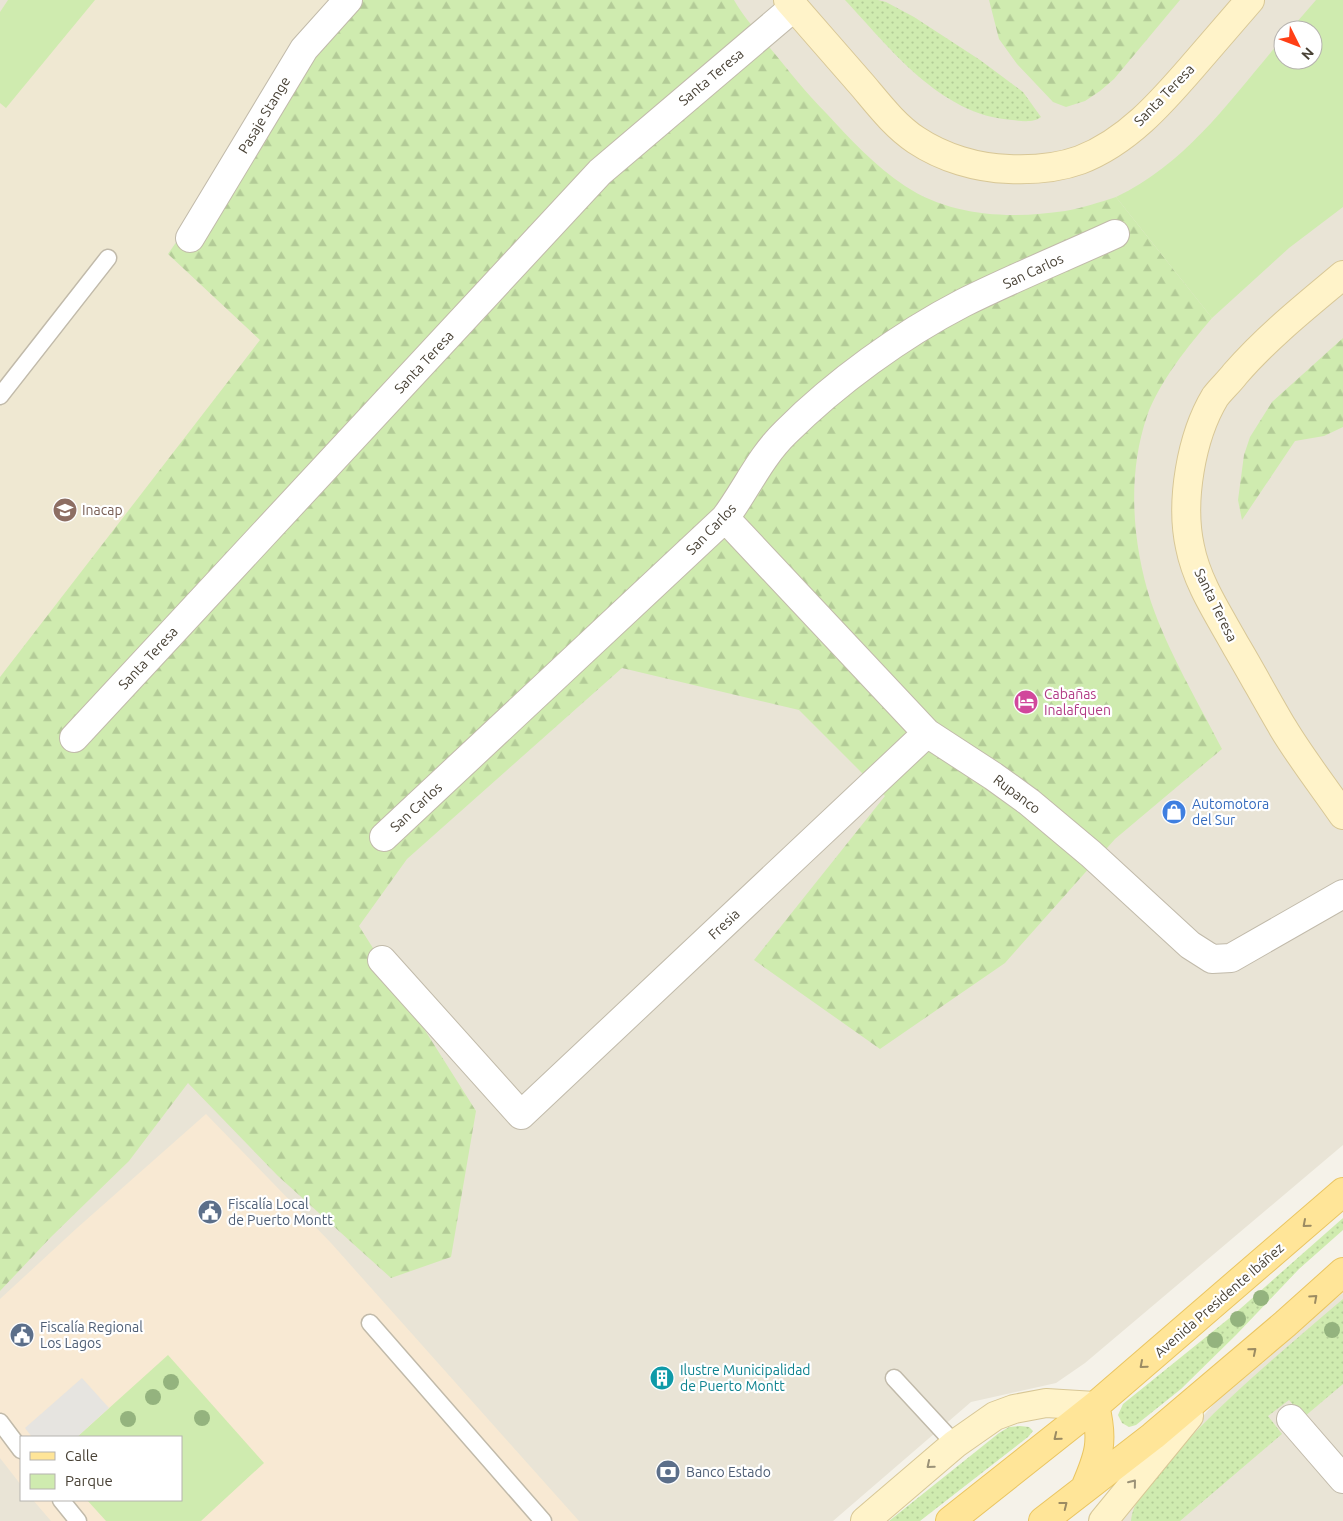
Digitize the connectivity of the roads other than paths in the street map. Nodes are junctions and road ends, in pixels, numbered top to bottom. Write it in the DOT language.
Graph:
graph roads {
  1 [pos="348,0"];
  2 [pos="1250,0"];
  3 [pos="791,3"];
  4 [pos="1115,234"];
  5 [pos="190,238"];
  6 [pos="108,258"];
  7 [pos="1343,275"];
  8 [pos="0,396"];
  9 [pos="725,518"];
  10 [pos="927,733"];
  11 [pos="74,738"];
  12 [pos="1343,815"];
  13 [pos="384,838"];
  14 [pos="1343,894"];
  15 [pos="382,960"];
  16 [pos="1343,1192"];
  17 [pos="1343,1272"];
  18 [pos="370,1323"];
  19 [pos="1222,1377"];
  20 [pos="894,1378"];
  21 [pos="1095,1406"];
  22 [pos="1291,1419"];
  23 [pos="0,1422"];
  24 [pos="955,1444"];
  25 [pos="20,1449"];
  26 [pos="1343,1479"];
  27 [pos="1085,1488"];
  28 [pos="62,1501"];
  29 [pos="78,1521"];
  30 [pos="543,1521"];
  31 [pos="865,1521"];
  32 [pos="950,1521"];
  33 [pos="1043,1521"];
  34 [pos="1103,1521"];
  1 -- 5 [label="street, Pasaje Stange"];
  2 -- 3 [label="main road, Santa Teresa"];
  3 -- 11 [label="street, Santa Teresa"];
  4 -- 9 [label="street, San Carlos"];
  6 -- 8 [label="lane"];
  7 -- 12 [label="main road, Santa Teresa"];
  9 -- 10 [label="street, Rupanco"];
  9 -- 13 [label="street, San Carlos"];
  10 -- 14 [label="street, Rupanco"];
  10 -- 15 [label="street, Fresia"];
  16 -- 21 [label="main road, Avenida Presidente Ibáñez, one-way"];
  19 -- 17 [label="main road, one-way"];
  18 -- 30 [label="lane"];
  19 -- 27 [label="main road"];
  34 -- 19 [label="main road, one-way"];
  20 -- 24 [label="lane"];
  21 -- 24 [label="main road"];
  21 -- 27 [label="main road"];
  21 -- 32 [label="main road, Avenida Presidente Ibáñez, one-way"];
  22 -- 26 [label="street"];
  23 -- 25 [label="lane"];
  24 -- 31 [label="main road, one-way"];
  33 -- 27 [label="main road, one-way"];
  28 -- 29 [label="lane"];
}
